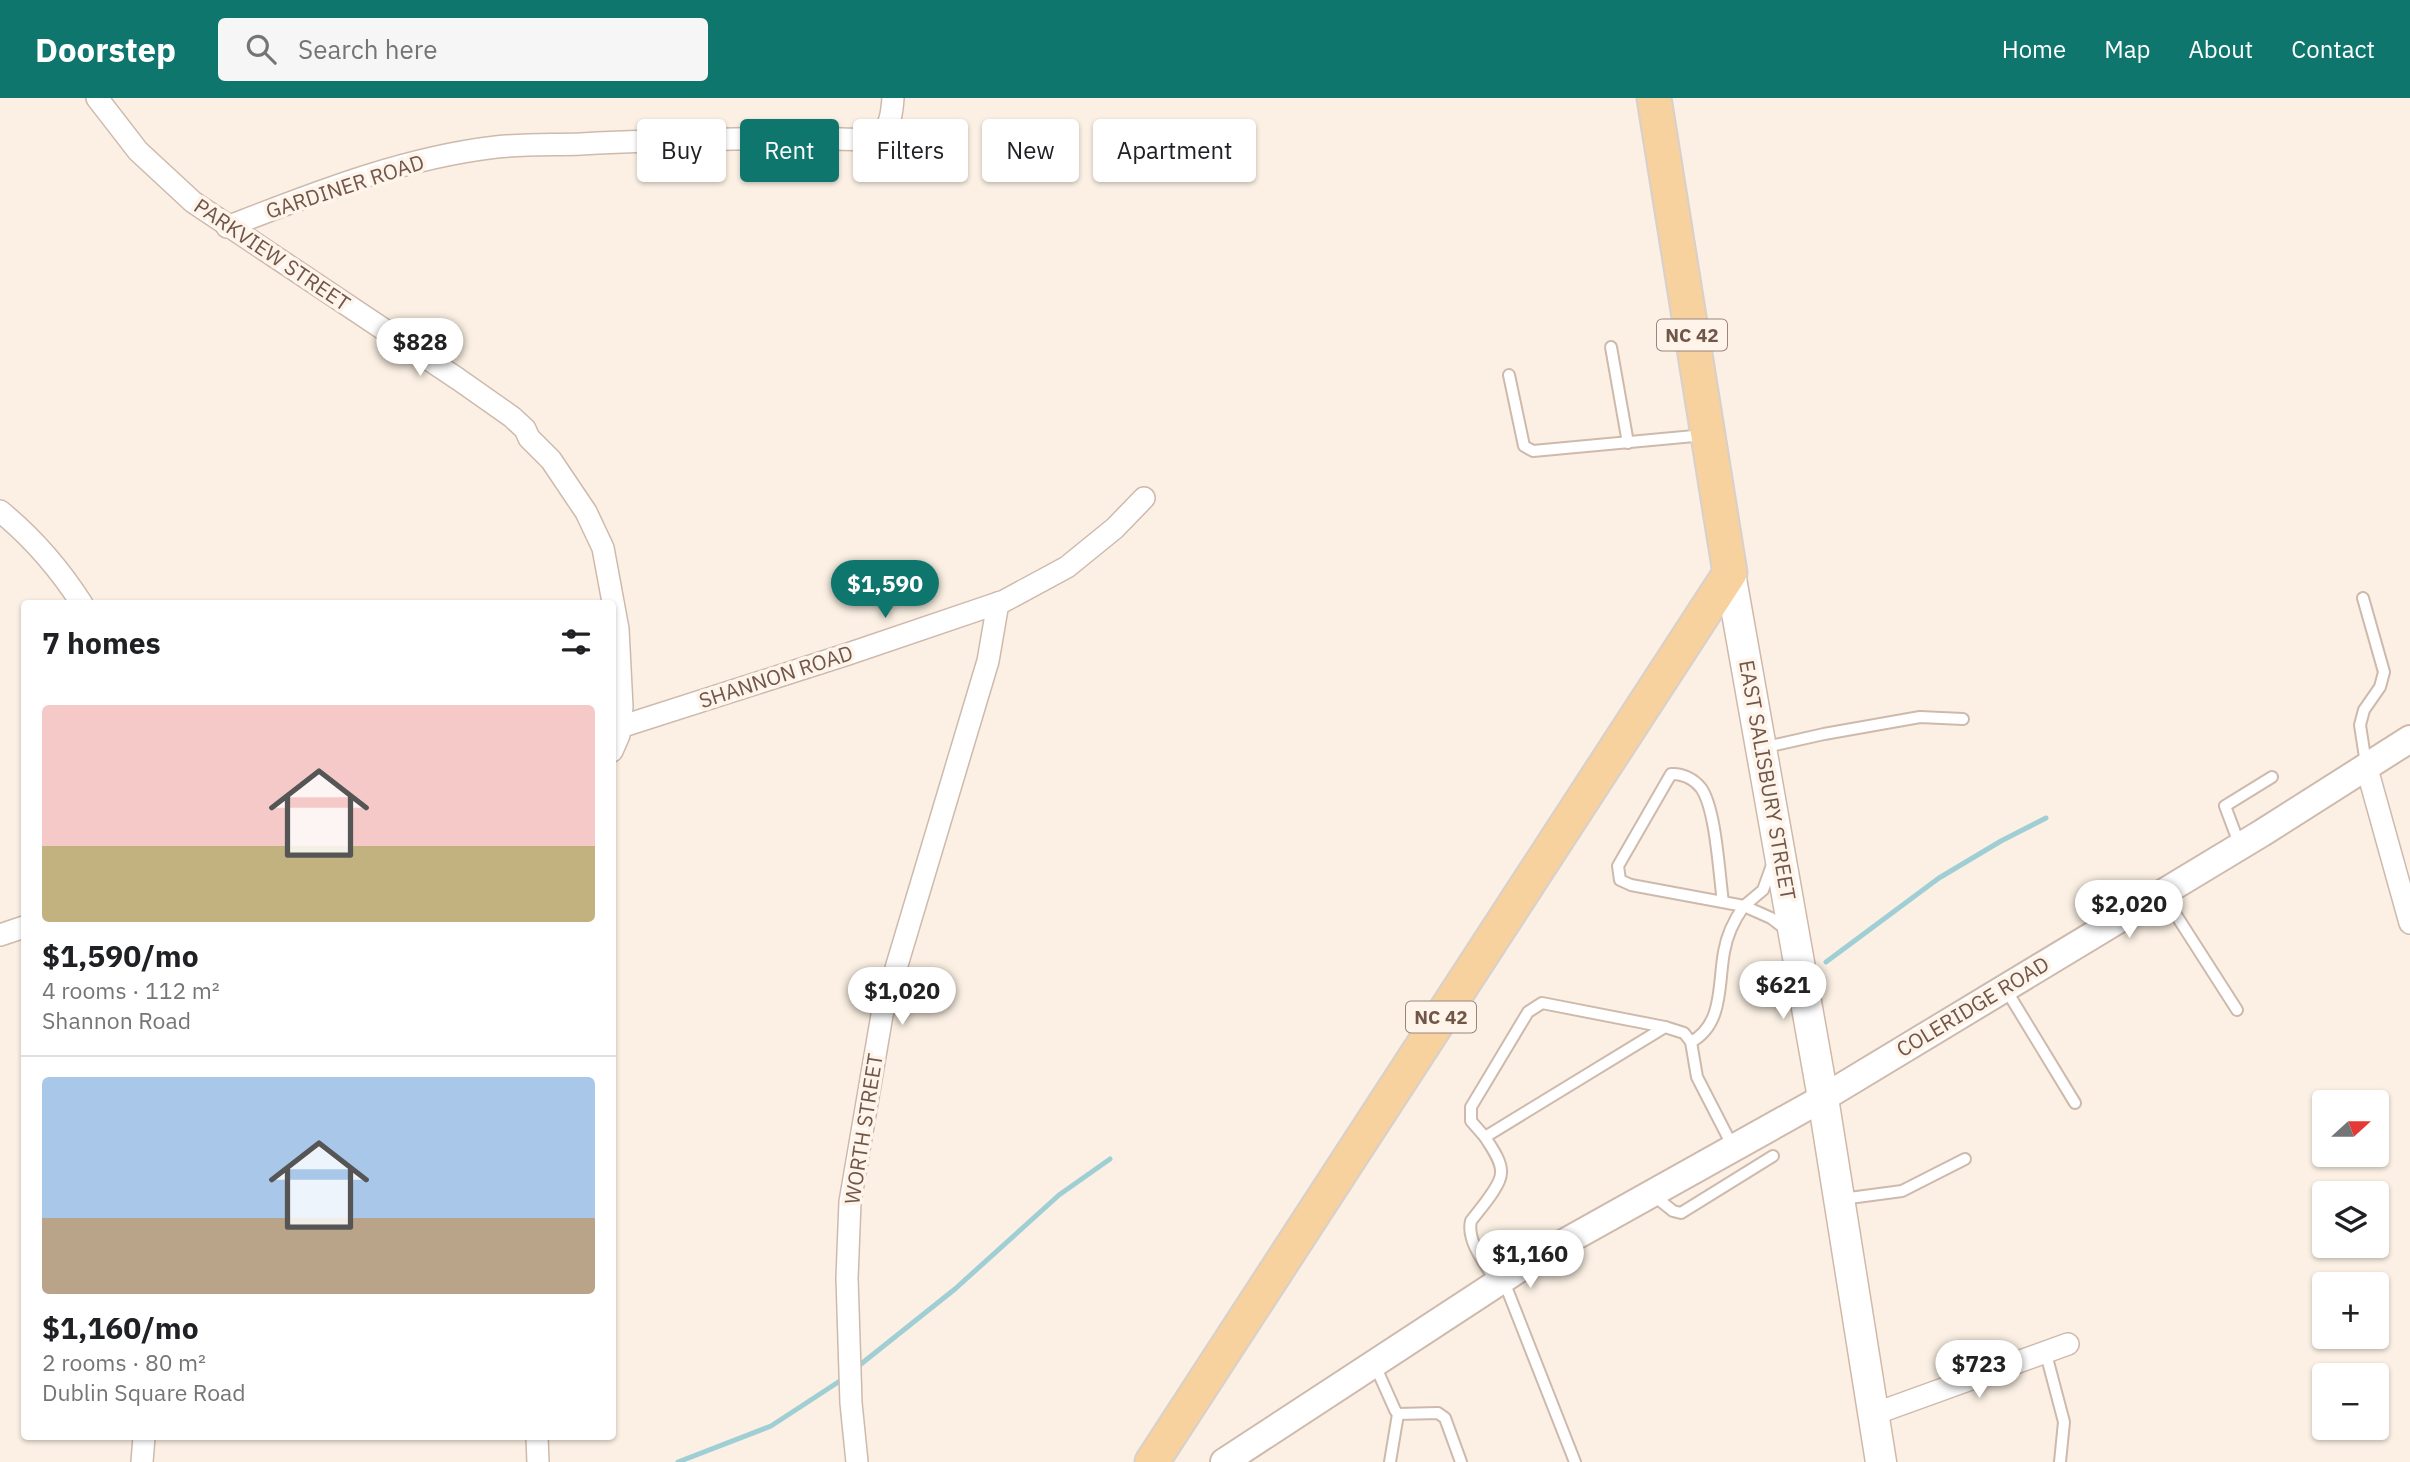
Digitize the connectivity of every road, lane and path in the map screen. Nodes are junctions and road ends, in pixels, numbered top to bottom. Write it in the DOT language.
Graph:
graph roads {
  1 [pos="97,98"];
  2 [pos="893,98"];
  3 [pos="1654,98"];
  4 [pos="227,227"];
  5 [pos="1611,347"];
  6 [pos="1509,375"];
  7 [pos="1708,435"];
  8 [pos="1628,443"];
  9 [pos="1144,498"];
  10 [pos="0,511"];
  11 [pos="1730,573"];
  12 [pos="2363,598"];
  13 [pos="79,600"];
  14 [pos="613,600"];
  15 [pos="998,603"];
  16 [pos="616,618"];
  17 [pos="1963,719"];
  18 [pos="620,727"];
  19 [pos="2410,739"];
  20 [pos="616,742"];
  21 [pos="1761,748"];
  22 [pos="2366,765"];
  23 [pos="2272,777"];
  24 [pos="1778,842"];
  25 [pos="2240,846"];
  26 [pos="2162,893"];
  27 [pos="1723,902"];
  28 [pos="1744,906"];
  29 [pos="2410,923"];
  30 [pos="21,928"];
  31 [pos="0,934"];
  32 [pos="1794,936"];
  33 [pos="2005,988"];
  34 [pos="2237,1010"];
  35 [pos="1665,1027"];
  36 [pos="1691,1042"];
  37 [pos="1823,1098"];
  38 [pos="2074,1103"];
  39 [pos="1485,1137"];
  40 [pos="1734,1147"];
  41 [pos="1773,1156"];
  42 [pos="1965,1159"];
  43 [pos="1651,1194"];
  44 [pos="1839,1200"];
  45 [pos="1500,1281"];
  46 [pos="2068,1344"];
  47 [pos="2046,1354"];
  48 [pos="1374,1363"];
  49 [pos="1398,1414"];
  50 [pos="1874,1414"];
  51 [pos="144,1440"];
  52 [pos="537,1440"];
  53 [pos="1227,1461"];
  54 [pos="142,1462"];
  55 [pos="538,1462"];
  56 [pos="857,1462"];
  57 [pos="1152,1462"];
  58 [pos="1390,1462"];
  59 [pos="1461,1462"];
  60 [pos="1575,1462"];
  61 [pos="1881,1462"];
  62 [pos="2060,1462"];
  1 -- 4 [label="street, PARKVIEW STREET"];
  2 -- 4 [label="street, GARDINER ROAD"];
  3 -- 7 [label="main road, EAST SALISBURY STREET / NC 42"];
  4 -- 14 [label="street, PARKVIEW STREET"];
  5 -- 8 [label="lane"];
  6 -- 8 [label="lane"];
  7 -- 8 [label="lane"];
  7 -- 11 [label="main road, EAST SALISBURY STREET / NC 42"];
  9 -- 15 [label="street, SHANNON ROAD"];
  10 -- 13 [label="street"];
  11 -- 21 [label="main road, EAST SALISBURY STREET"];
  11 -- 57 [label="main road, NC 42"];
  12 -- 22 [label="lane"];
  15 -- 18 [label="street, SHANNON ROAD"];
  15 -- 56 [label="street, WORTH STREET"];
  16 -- 18 [label="street, PARKVIEW STREET"];
  17 -- 21 [label="lane"];
  18 -- 20 [label="street, PARKVIEW STREET"];
  19 -- 22 [label="street, COLERIDGE ROAD"];
  21 -- 24 [label="main road, EAST SALISBURY STREET"];
  22 -- 25 [label="street, COLERIDGE ROAD"];
  22 -- 29 [label="street"];
  23 -- 25 [label="lane"];
  24 -- 28 [label="lane"];
  24 -- 32 [label="main road, EAST SALISBURY STREET"];
  25 -- 26 [label="street, COLERIDGE ROAD"];
  26 -- 33 [label="street, COLERIDGE ROAD"];
  26 -- 34 [label="lane"];
  27 -- 27 [label="lane"];
  27 -- 28 [label="lane"];
  28 -- 32 [label="lane"];
  28 -- 36 [label="lane"];
  30 -- 31 [label="street"];
  32 -- 37 [label="main road, EAST SALISBURY STREET"];
  33 -- 37 [label="street, COLERIDGE ROAD"];
  33 -- 38 [label="lane"];
  35 -- 36 [label="lane"];
  35 -- 39 [label="lane"];
  35 -- 39 [label="lane"];
  36 -- 40 [label="lane"];
  37 -- 40 [label="street, COLERIDGE ROAD"];
  37 -- 44 [label="main road, EAST SALISBURY STREET"];
  39 -- 45 [label="lane"];
  40 -- 43 [label="street, COLERIDGE ROAD"];
  41 -- 43 [label="lane"];
  42 -- 44 [label="lane"];
  43 -- 45 [label="street, COLERIDGE ROAD"];
  44 -- 50 [label="main road, EAST SALISBURY STREET"];
  45 -- 48 [label="street, COLERIDGE ROAD"];
  45 -- 60 [label="lane"];
  46 -- 47 [label="street"];
  47 -- 50 [label="street"];
  47 -- 62 [label="lane"];
  48 -- 49 [label="lane"];
  48 -- 53 [label="street, COLERIDGE ROAD"];
  49 -- 58 [label="lane"];
  49 -- 59 [label="lane"];
  50 -- 61 [label="main road, EAST SALISBURY STREET"];
  51 -- 54 [label="street"];
  52 -- 55 [label="street"];
}
